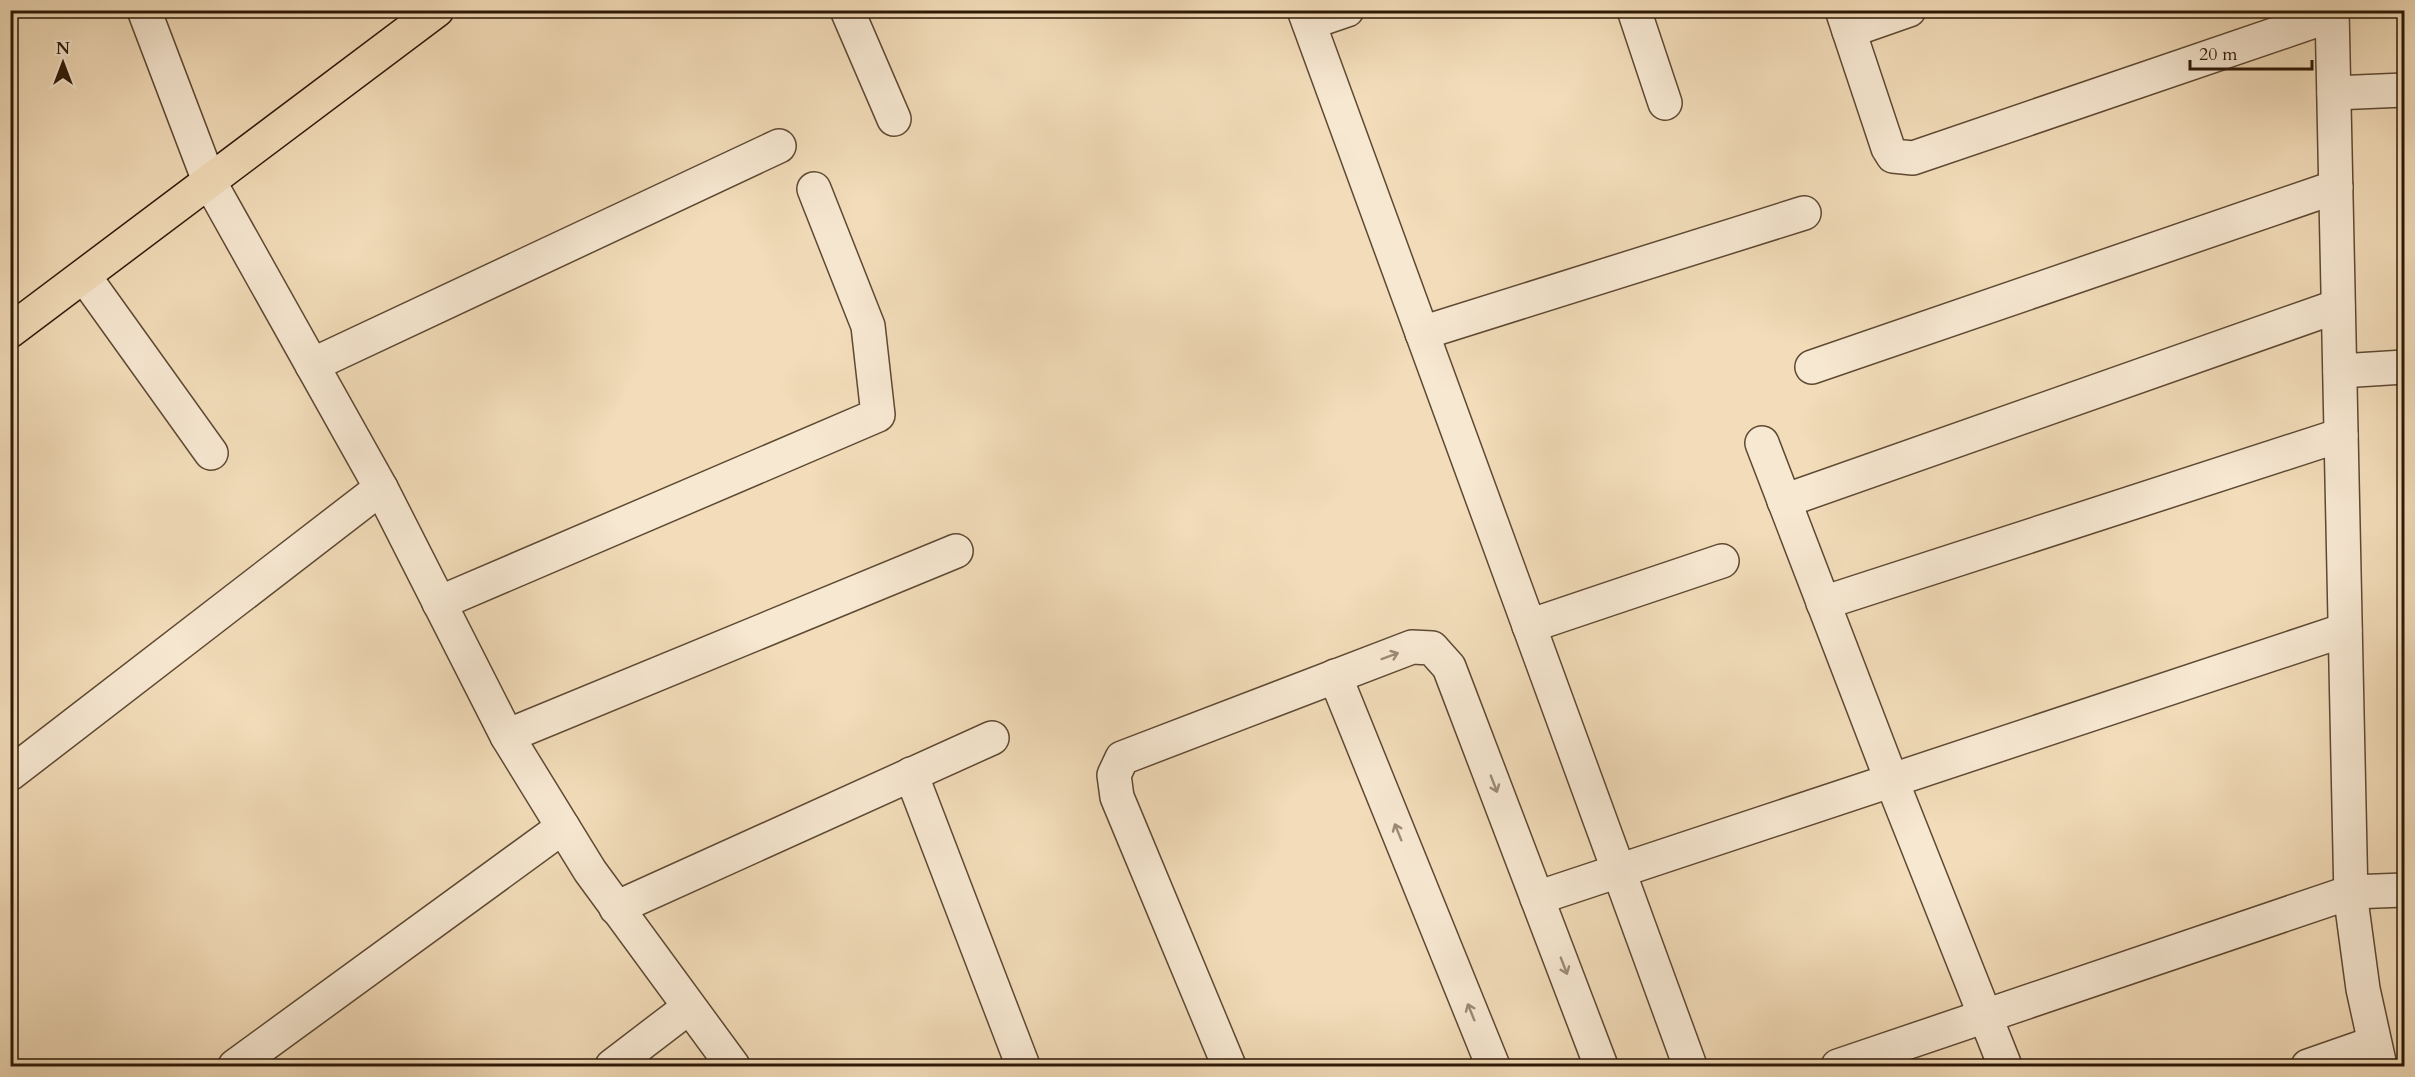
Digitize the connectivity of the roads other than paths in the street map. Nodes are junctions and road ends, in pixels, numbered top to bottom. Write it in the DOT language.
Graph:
graph roads {
  1 [pos="144,10"];
  2 [pos="1347,10"];
  3 [pos="1634,10"];
  4 [pos="1909,10"];
  5 [pos="436,11"];
  6 [pos="852,12"];
  7 [pos="2332,13"];
  8 [pos="1307,17"];
  9 [pos="1845,21"];
  10 [pos="2404,90"];
  11 [pos="2334,93"];
  12 [pos="1665,103"];
  13 [pos="894,119"];
  14 [pos="779,146"];
  15 [pos="209,181"];
  16 [pos="2336,187"];
  17 [pos="814,189"];
  18 [pos="1804,213"];
  19 [pos="84,276"];
  20 [pos="2338,306"];
  21 [pos="10,331"];
  22 [pos="1422,333"];
  23 [pos="312,365"];
  24 [pos="1812,367"];
  25 [pos="2404,367"];
  26 [pos="2340,371"];
  27 [pos="2341,435"];
  28 [pos="1762,443"];
  29 [pos="211,453"];
  30 [pos="381,488"];
  31 [pos="1784,501"];
  32 [pos="957,551"];
  33 [pos="1722,561"];
  34 [pos="439,603"];
  35 [pos="1823,603"];
  36 [pos="1529,626"];
  37 [pos="2345,630"];
  38 [pos="1335,676"];
  39 [pos="507,736"];
  40 [pos="992,738"];
  41 [pos="10,774"];
  42 [pos="911,774"];
  43 [pos="1891,780"];
  44 [pos="563,827"];
  45 [pos="1618,869"];
  46 [pos="2404,890"];
  47 [pos="2351,892"];
  48 [pos="1537,898"];
  49 [pos="616,908"];
  50 [pos="688,1008"];
  51 [pos="1985,1015"];
  52 [pos="2377,1055"];
  53 [pos="235,1066"];
  54 [pos="612,1066"];
  55 [pos="733,1066"];
  56 [pos="1023,1066"];
  57 [pos="1229,1066"];
  58 [pos="1494,1066"];
  59 [pos="1601,1066"];
  60 [pos="1690,1066"];
  61 [pos="1838,1066"];
  62 [pos="2005,1066"];
  63 [pos="2308,1066"];
  1 -- 15 [label="street"];
  2 -- 8 [label="street"];
  3 -- 12 [label="street"];
  4 -- 9 [label="street"];
  5 -- 15 [label="main road"];
  6 -- 13 [label="street"];
  7 -- 9 [label="street"];
  7 -- 11 [label="street"];
  8 -- 22 [label="street"];
  10 -- 11 [label="street"];
  11 -- 16 [label="street"];
  14 -- 23 [label="street"];
  15 -- 19 [label="main road"];
  15 -- 23 [label="street"];
  16 -- 20 [label="street"];
  16 -- 24 [label="street"];
  17 -- 34 [label="street"];
  18 -- 22 [label="street"];
  19 -- 21 [label="main road"];
  19 -- 29 [label="street"];
  20 -- 26 [label="street"];
  20 -- 31 [label="street"];
  22 -- 36 [label="street"];
  23 -- 30 [label="street"];
  25 -- 26 [label="street"];
  26 -- 27 [label="street"];
  27 -- 35 [label="street"];
  27 -- 37 [label="street"];
  28 -- 31 [label="street"];
  30 -- 34 [label="street"];
  30 -- 41 [label="street"];
  31 -- 35 [label="street"];
  32 -- 39 [label="street"];
  33 -- 36 [label="street"];
  34 -- 39 [label="street"];
  35 -- 43 [label="street"];
  36 -- 45 [label="street"];
  37 -- 43 [label="street"];
  37 -- 47 [label="street"];
  38 -- 48 [label="street, one-way"];
  38 -- 57 [label="street"];
  58 -- 38 [label="street, one-way"];
  39 -- 44 [label="street"];
  40 -- 42 [label="street"];
  42 -- 49 [label="street"];
  42 -- 56 [label="street"];
  43 -- 45 [label="street"];
  43 -- 51 [label="street"];
  44 -- 49 [label="street"];
  44 -- 53 [label="street"];
  45 -- 48 [label="street"];
  45 -- 60 [label="street"];
  46 -- 47 [label="street"];
  47 -- 51 [label="street"];
  47 -- 52 [label="street"];
  48 -- 59 [label="street, one-way"];
  49 -- 50 [label="street"];
  50 -- 54 [label="street"];
  50 -- 55 [label="street"];
  51 -- 61 [label="street"];
  51 -- 62 [label="street"];
  52 -- 63 [label="street"];
}
